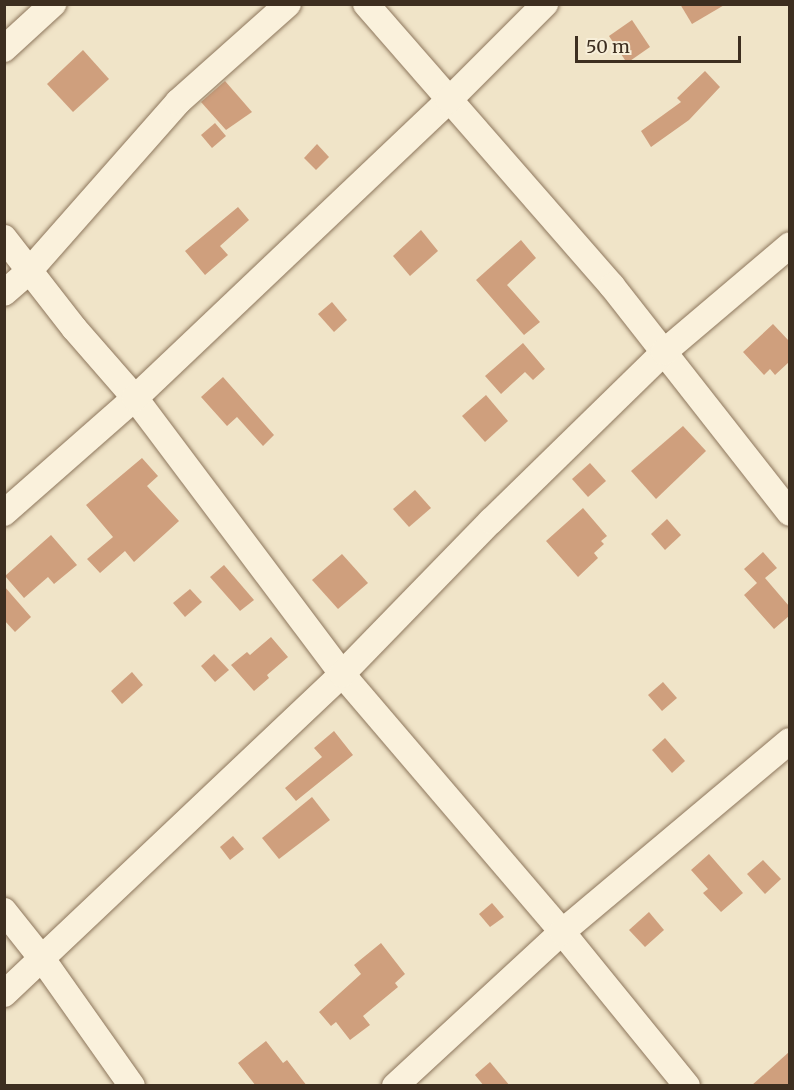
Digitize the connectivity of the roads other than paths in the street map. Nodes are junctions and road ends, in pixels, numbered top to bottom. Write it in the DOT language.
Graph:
graph roads {
  1 [pos="53,4"];
  2 [pos="288,4"];
  3 [pos="366,4"];
  4 [pos="545,4"];
  5 [pos="4,50"];
  6 [pos="449,100"];
  7 [pos="4,238"];
  8 [pos="789,245"];
  9 [pos="30,270"];
  10 [pos="4,293"];
  11 [pos="664,352"];
  12 [pos="135,398"];
  13 [pos="4,513"];
  14 [pos="789,513"];
  15 [pos="342,674"];
  16 [pos="789,741"];
  17 [pos="4,911"];
  18 [pos="562,932"];
  19 [pos="43,960"];
  20 [pos="4,994"];
  21 [pos="132,1086"];
  22 [pos="395,1086"];
  23 [pos="687,1086"];
  1 -- 5 [label="street"];
  2 -- 9 [label="street"];
  3 -- 6 [label="street"];
  4 -- 6 [label="street"];
  6 -- 11 [label="street"];
  6 -- 12 [label="street"];
  7 -- 9 [label="street"];
  8 -- 11 [label="street"];
  9 -- 10 [label="street"];
  9 -- 12 [label="street"];
  11 -- 14 [label="street"];
  11 -- 15 [label="street"];
  12 -- 13 [label="street"];
  12 -- 15 [label="street"];
  15 -- 18 [label="street"];
  15 -- 19 [label="street"];
  16 -- 18 [label="street"];
  17 -- 19 [label="street"];
  18 -- 22 [label="street"];
  18 -- 23 [label="street"];
  19 -- 20 [label="street"];
  19 -- 21 [label="street"];
}
